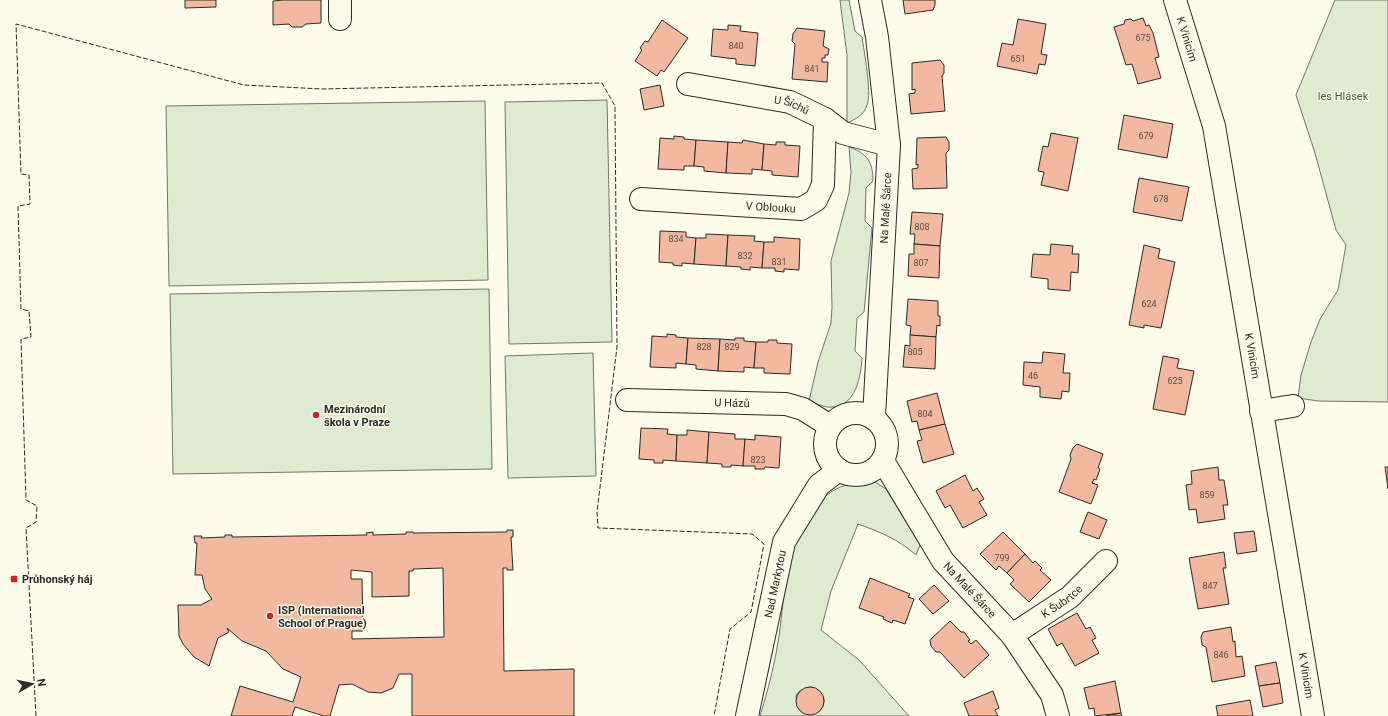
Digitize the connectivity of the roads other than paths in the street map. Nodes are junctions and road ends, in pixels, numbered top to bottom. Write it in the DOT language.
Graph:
graph roads {
  1 [pos="870,0"];
  2 [pos="1175,0"];
  3 [pos="688,84"];
  4 [pos="825,119"];
  5 [pos="889,145"];
  6 [pos="641,199"];
  7 [pos="627,400"];
  8 [pos="1292,406"];
  9 [pos="1261,411"];
  10 [pos="874,417"];
  11 [pos="830,426"];
  12 [pos="883,461"];
  13 [pos="839,470"];
  14 [pos="1106,561"];
  15 [pos="1012,635"];
  16 [pos="747,716"];
  17 [pos="1058,716"];
  18 [pos="1313,716"];
  1 -- 5 [label="street, Na Malé Šárce"];
  2 -- 9 [label="street, K Vinicím"];
  3 -- 4 [label="street, U Šíchů"];
  4 -- 5 [label="street, U Šíchů"];
  4 -- 6 [label="street, V Oblouku"];
  5 -- 10 [label="street, Na Malé Šárce"];
  7 -- 11 [label="street, U Házů"];
  8 -- 9 [label="street"];
  9 -- 18 [label="street, K Vinicím"];
  10 -- 11 [label="street"];
  10 -- 12 [label="street"];
  11 -- 13 [label="street"];
  12 -- 13 [label="street"];
  12 -- 15 [label="street, Na Malé Šárce"];
  13 -- 16 [label="street, Nad Markytou"];
  14 -- 15 [label="street, K Šubrtce"];
  15 -- 17 [label="street, Na Malé Šárce"];
}
